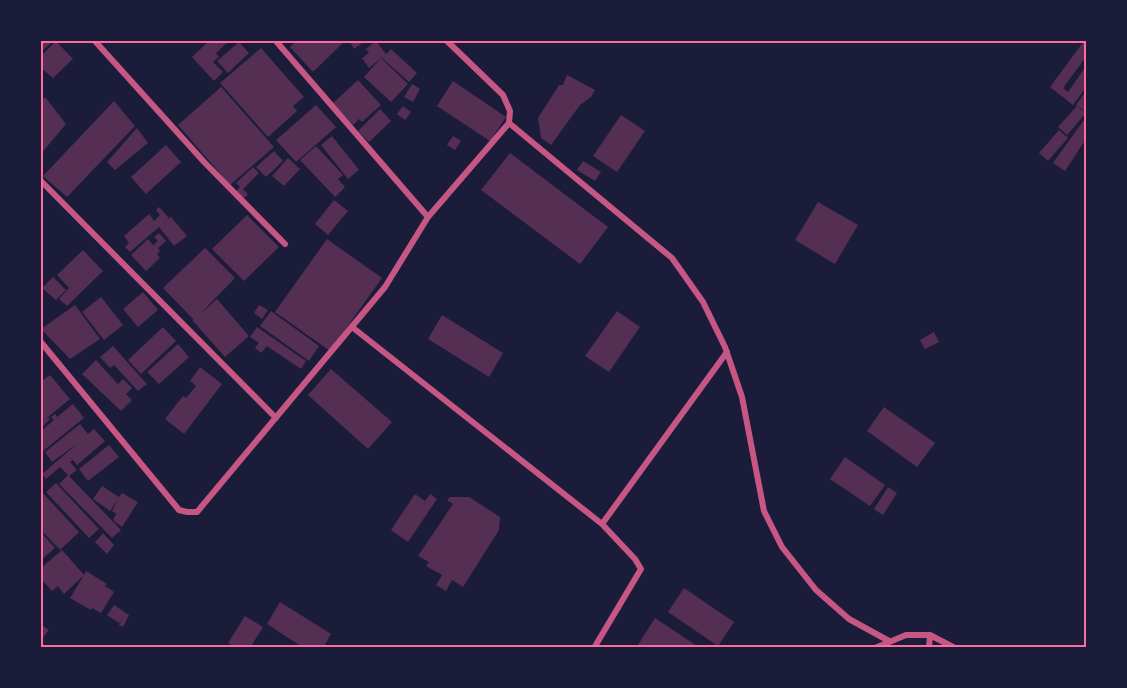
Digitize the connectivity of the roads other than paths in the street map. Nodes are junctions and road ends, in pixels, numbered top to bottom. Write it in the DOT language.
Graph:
graph roads {
  1 [pos="94,40"];
  2 [pos="276,40"];
  3 [pos="446,40"];
  4 [pos="509,123"];
  5 [pos="40,180"];
  6 [pos="428,217"];
  7 [pos="285,244"];
  8 [pos="352,327"];
  9 [pos="40,341"];
  10 [pos="727,352"];
  11 [pos="276,418"];
  12 [pos="602,524"];
  13 [pos="930,635"];
  14 [pos="889,642"];
  15 [pos="594,648"];
  16 [pos="875,648"];
  17 [pos="929,648"];
  18 [pos="955,648"];
  1 -- 7 [label="street"];
  2 -- 6 [label="street"];
  3 -- 4 [label="street"];
  4 -- 6 [label="street"];
  4 -- 10 [label="street"];
  5 -- 11 [label="street"];
  6 -- 8 [label="street"];
  8 -- 11 [label="street"];
  8 -- 12 [label="street"];
  9 -- 11 [label="street"];
  10 -- 12 [label="street"];
  10 -- 14 [label="street"];
  12 -- 15 [label="street"];
  13 -- 14 [label="street"];
  13 -- 17 [label="street"];
  13 -- 18 [label="street"];
  14 -- 16 [label="street"];
}
